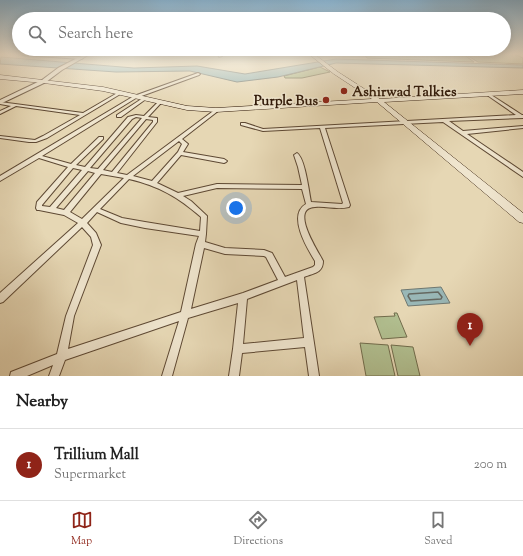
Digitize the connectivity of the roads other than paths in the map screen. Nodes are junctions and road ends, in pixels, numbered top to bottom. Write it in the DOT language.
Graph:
graph roads {
  1 [pos="57,72"];
  2 [pos="336,72"];
  3 [pos="198,74"];
  4 [pos="0,76"];
  5 [pos="46,80"];
  6 [pos="364,89"];
  7 [pos="523,91"];
  8 [pos="120,93"];
  9 [pos="488,94"];
  10 [pos="135,97"];
  11 [pos="143,97"];
  12 [pos="379,97"];
  13 [pos="399,98"];
  14 [pos="353,100"];
  15 [pos="160,102"];
  16 [pos="361,102"];
  17 [pos="0,103"];
  18 [pos="14,106"];
  19 [pos="216,110"];
  20 [pos="392,110"];
  21 [pos="0,113"];
  22 [pos="84,114"];
  23 [pos="119,116"];
  24 [pos="145,116"];
  25 [pos="522,116"];
  26 [pos="445,121"];
  27 [pos="408,122"];
  28 [pos="243,124"];
  29 [pos="322,127"];
  30 [pos="523,127"];
  31 [pos="462,133"];
  32 [pos="0,137"];
  33 [pos="101,138"];
  34 [pos="179,139"];
  35 [pos="180,153"];
  36 [pos="297,155"];
  37 [pos="38,156"];
  38 [pos="224,161"];
  39 [pos="72,166"];
  40 [pos="88,168"];
  41 [pos="100,171"];
  42 [pos="114,173"];
  43 [pos="523,175"];
  44 [pos="129,176"];
  45 [pos="0,179"];
  46 [pos="154,183"];
  47 [pos="304,187"];
  48 [pos="179,195"];
  49 [pos="309,205"];
  50 [pos="95,209"];
  51 [pos="51,210"];
  52 [pos="66,212"];
  53 [pos="521,213"];
  54 [pos="82,222"];
  55 [pos="203,234"];
  56 [pos="200,244"];
  57 [pos="300,275"];
  58 [pos="283,282"];
  59 [pos="243,297"];
  60 [pos="0,299"];
  61 [pos="185,315"];
  62 [pos="309,342"];
  63 [pos="238,349"];
  64 [pos="61,358"];
  65 [pos="15,376"];
  66 [pos="54,376"];
  67 [pos="167,376"];
  68 [pos="234,376"];
  69 [pos="314,376"];
  1 -- 5 [label="street"];
  2 -- 6 [label="main road"];
  3 -- 11 [label="street"];
  4 -- 5 [label="main road"];
  5 -- 8 [label="main road"];
  5 -- 11 [label="main road"];
  5 -- 17 [label="street"];
  6 -- 12 [label="main road"];
  6 -- 14 [label="main road"];
  7 -- 9 [label="main road"];
  7 -- 13 [label="main road"];
  8 -- 10 [label="main road"];
  8 -- 22 [label="street"];
  9 -- 13 [label="main road"];
  9 -- 25 [label="street"];
  10 -- 11 [label="main road"];
  10 -- 37 [label="street"];
  11 -- 14 [label="main road"];
  11 -- 15 [label="main road"];
  11 -- 23 [label="street"];
  12 -- 13 [label="main road"];
  12 -- 14 [label="main road"];
  12 -- 16 [label="main road"];
  12 -- 20 [label="main road"];
  13 -- 20 [label="main road"];
  15 -- 19 [label="main road"];
  15 -- 24 [label="street"];
  16 -- 19 [label="main road"];
  16 -- 20 [label="main road"];
  17 -- 18 [label="street"];
  18 -- 21 [label="street"];
  18 -- 22 [label="street"];
  19 -- 34 [label="street"];
  20 -- 27 [label="main road"];
  22 -- 32 [label="street"];
  24 -- 40 [label="street"];
  24 -- 41 [label="street"];
  24 -- 42 [label="street"];
  25 -- 26 [label="street"];
  26 -- 27 [label="street"];
  26 -- 31 [label="street"];
  27 -- 29 [label="street"];
  27 -- 53 [label="main road"];
  28 -- 29 [label="street"];
  29 -- 49 [label="street"];
  30 -- 31 [label="street"];
  31 -- 43 [label="street"];
  33 -- 39 [label="street"];
  34 -- 35 [label="street"];
  34 -- 44 [label="street"];
  35 -- 38 [label="street"];
  35 -- 46 [label="street"];
  36 -- 47 [label="street"];
  37 -- 39 [label="street"];
  37 -- 45 [label="street"];
  39 -- 40 [label="street"];
  39 -- 51 [label="street"];
  40 -- 41 [label="street"];
  40 -- 51 [label="street"];
  41 -- 42 [label="street"];
  41 -- 52 [label="street"];
  42 -- 44 [label="street"];
  44 -- 46 [label="street"];
  44 -- 50 [label="street"];
  46 -- 48 [label="street"];
  47 -- 48 [label="street"];
  47 -- 49 [label="street"];
  48 -- 55 [label="street"];
  49 -- 57 [label="street"];
  50 -- 54 [label="street"];
  50 -- 55 [label="street"];
  51 -- 52 [label="street"];
  52 -- 54 [label="street"];
  54 -- 60 [label="street"];
  54 -- 64 [label="street"];
  55 -- 56 [label="street"];
  56 -- 58 [label="street"];
  56 -- 61 [label="street"];
  57 -- 58 [label="street"];
  57 -- 62 [label="street"];
  58 -- 59 [label="street"];
  59 -- 61 [label="street"];
  59 -- 63 [label="street"];
  61 -- 64 [label="street"];
  61 -- 67 [label="street"];
  62 -- 63 [label="street"];
  62 -- 69 [label="street"];
  63 -- 68 [label="street"];
  64 -- 65 [label="street"];
  64 -- 66 [label="street"];
}
